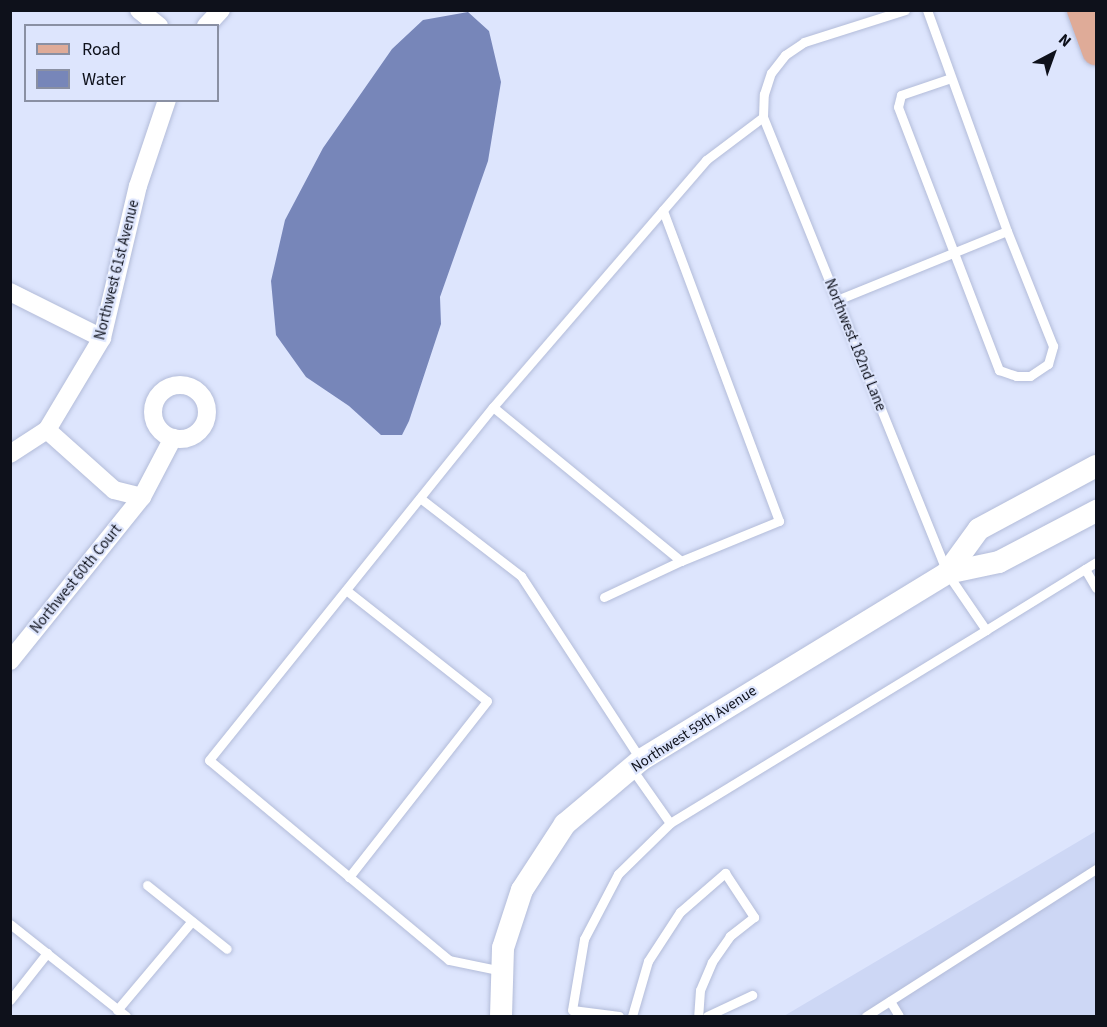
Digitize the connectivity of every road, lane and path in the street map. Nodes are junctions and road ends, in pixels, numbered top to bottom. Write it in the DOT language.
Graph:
graph roads {
  1 [pos="139,10"];
  2 [pos="221,10"];
  3 [pos="905,10"];
  4 [pos="927,10"];
  5 [pos="1081,10"];
  6 [pos="156,24"];
  7 [pos="208,24"];
  8 [pos="1096,51"];
  9 [pos="951,78"];
  10 [pos="166,102"];
  11 [pos="763,117"];
  12 [pos="663,210"];
  13 [pos="1007,231"];
  14 [pos="952,254"];
  15 [pos="10,292"];
  16 [pos="837,300"];
  17 [pos="102,338"];
  18 [pos="493,407"];
  19 [pos="47,430"];
  20 [pos="173,438"];
  21 [pos="10,454"];
  22 [pos="1096,466"];
  23 [pos="142,497"];
  24 [pos="420,498"];
  25 [pos="1096,511"];
  26 [pos="681,561"];
  27 [pos="1096,562"];
  28 [pos="1085,569"];
  29 [pos="947,573"];
  30 [pos="1096,588"];
  31 [pos="346,590"];
  32 [pos="604,597"];
  33 [pos="986,630"];
  34 [pos="10,661"];
  35 [pos="636,764"];
  36 [pos="670,822"];
  37 [pos="1096,869"];
  38 [pos="349,877"];
  39 [pos="147,885"];
  40 [pos="192,921"];
  41 [pos="10,924"];
  42 [pos="227,950"];
  43 [pos="47,953"];
  44 [pos="502,971"];
  45 [pos="752,995"];
  46 [pos="10,1000"];
  47 [pos="890,1001"];
  48 [pos="117,1010"];
  49 [pos="126,1017"];
  50 [pos="501,1017"];
  51 [pos="620,1017"];
  52 [pos="632,1017"];
  53 [pos="698,1017"];
  54 [pos="707,1017"];
  55 [pos="866,1017"];
  56 [pos="899,1017"];
  1 -- 6 [label="street"];
  2 -- 7 [label="street"];
  3 -- 11 [label="lane"];
  4 -- 9 [label="lane"];
  5 -- 8 [label="main road"];
  9 -- 13 [label="lane"];
  9 -- 14 [label="lane"];
  10 -- 17 [label="street, Northwest 61st Avenue"];
  11 -- 12 [label="lane"];
  11 -- 16 [label="lane, Northwest 182nd Lane"];
  12 -- 18 [label="lane"];
  12 -- 26 [label="lane"];
  13 -- 14 [label="lane"];
  13 -- 14 [label="lane"];
  14 -- 16 [label="lane"];
  15 -- 17 [label="street"];
  16 -- 29 [label="lane, Northwest 182nd Lane"];
  17 -- 19 [label="street, Northwest 61st Avenue"];
  18 -- 24 [label="lane"];
  18 -- 26 [label="lane"];
  19 -- 21 [label="street"];
  19 -- 23 [label="street"];
  20 -- 23 [label="street, Northwest 60th Court"];
  22 -- 29 [label="street, Northwest 59th Avenue"];
  23 -- 34 [label="street, Northwest 60th Court"];
  24 -- 31 [label="lane"];
  24 -- 35 [label="lane"];
  25 -- 29 [label="street, Northwest 59th Avenue"];
  26 -- 32 [label="lane"];
  27 -- 28 [label="lane"];
  28 -- 30 [label="lane"];
  28 -- 33 [label="lane"];
  29 -- 33 [label="lane, Northwest 182nd Lane"];
  29 -- 35 [label="street, Northwest 59th Avenue"];
  31 -- 38 [label="lane"];
  31 -- 38 [label="lane"];
  33 -- 36 [label="lane"];
  35 -- 36 [label="lane"];
  35 -- 44 [label="street, Northwest 59th Avenue"];
  36 -- 51 [label="lane"];
  37 -- 47 [label="lane"];
  38 -- 44 [label="lane"];
  39 -- 40 [label="lane"];
  40 -- 42 [label="lane"];
  40 -- 48 [label="lane"];
  41 -- 43 [label="lane"];
  43 -- 46 [label="lane"];
  43 -- 48 [label="lane"];
  44 -- 50 [label="street, Northwest 59th Avenue"];
  45 -- 54 [label="lane"];
  47 -- 55 [label="lane"];
  47 -- 56 [label="lane"];
  48 -- 49 [label="lane"];
  52 -- 53 [label="lane"];
}
